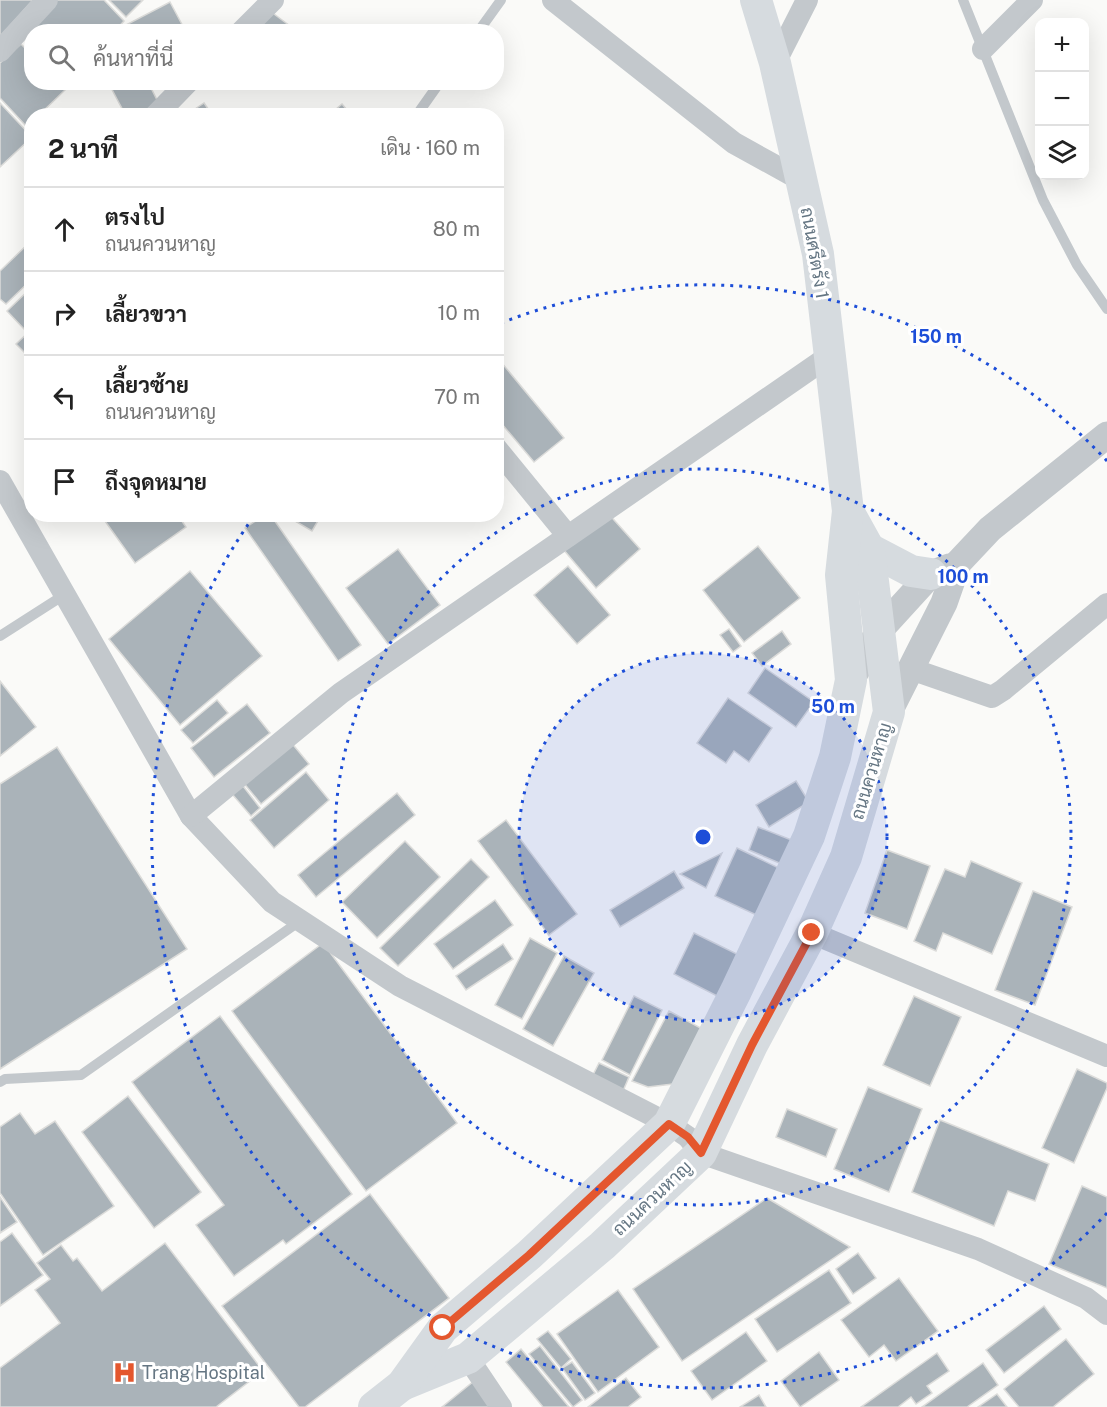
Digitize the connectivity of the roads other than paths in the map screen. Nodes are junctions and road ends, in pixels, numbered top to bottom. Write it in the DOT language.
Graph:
graph roads {
  1 [pos="47,0"];
  2 [pos="273,0"];
  3 [pos="501,0"];
  4 [pos="553,0"];
  5 [pos="756,0"];
  6 [pos="807,0"];
  7 [pos="963,0"];
  8 [pos="1032,0"];
  9 [pos="25,24"];
  10 [pos="249,24"];
  11 [pos="484,24"];
  12 [pos="24,25"];
  13 [pos="983,49"];
  14 [pos="0,51"];
  15 [pos="776,63"];
  16 [pos="180,90"];
  17 [pos="434,90"];
  18 [pos="163,108"];
  19 [pos="422,108"];
  20 [pos="801,180"];
  21 [pos="1107,309"];
  22 [pos="830,356"];
  23 [pos="1107,435"];
  24 [pos="504,458"];
  25 [pos="0,481"];
  26 [pos="848,511"];
  27 [pos="17,515"];
  28 [pos="568,536"];
  29 [pos="869,549"];
  30 [pos="945,569"];
  31 [pos="64,595"];
  32 [pos="1107,604"];
  33 [pos="879,631"];
  34 [pos="0,636"];
  35 [pos="911,669"];
  36 [pos="851,680"];
  37 [pos="889,712"];
  38 [pos="191,816"];
  39 [pos="301,921"];
  40 [pos="812,933"];
  41 [pos="1107,1056"];
  42 [pos="0,1082"];
  43 [pos="669,1124"];
  44 [pos="701,1153"];
  45 [pos="1107,1314"];
  46 [pos="468,1358"];
  47 [pos="402,1385"];
  48 [pos="374,1407"];
  49 [pos="501,1407"];
  1 -- 9 [label="street"];
  2 -- 10 [label="street"];
  3 -- 11 [label="lane"];
  4 -- 20 [label="street"];
  5 -- 15 [label="main road, ถนนศรีตรัง 1"];
  6 -- 15 [label="street"];
  7 -- 13 [label="lane"];
  8 -- 13 [label="street"];
  12 -- 14 [label="street"];
  13 -- 21 [label="lane"];
  15 -- 20 [label="main road, ถนนศรีตรัง 1"];
  16 -- 18 [label="street"];
  17 -- 19 [label="lane"];
  20 -- 22 [label="main road, ถนนศรีตรัง 1"];
  22 -- 26 [label="main road, ถนนศรีตรัง 1"];
  22 -- 28 [label="street"];
  23 -- 30 [label="street, ถนนควนหาญ"];
  24 -- 28 [label="street"];
  25 -- 27 [label="street"];
  26 -- 29 [label="main road, ถนนศรีตรัง 1"];
  26 -- 36 [label="main road, ถนนศรีตรัง 1"];
  27 -- 31 [label="street"];
  28 -- 38 [label="street"];
  29 -- 30 [label="main road"];
  29 -- 33 [label="main road, ถนนศรีตรัง 1"];
  30 -- 33 [label="street, ถนนควนหาญ"];
  30 -- 35 [label="street, ถนนควนหาญ"];
  31 -- 34 [label="lane"];
  31 -- 38 [label="street"];
  32 -- 35 [label="street"];
  33 -- 36 [label="street, ถนนควนหาญ"];
  33 -- 37 [label="main road, ถนนศรีตรัง 1"];
  35 -- 37 [label="street, ถนนควนหาญ"];
  36 -- 43 [label="main road, ถนนควนหาญ"];
  37 -- 40 [label="main road, ถนนควนหาญ"];
  38 -- 39 [label="street"];
  39 -- 42 [label="lane"];
  39 -- 43 [label="street"];
  40 -- 41 [label="street"];
  40 -- 44 [label="main road, ถนนควนหาญ"];
  43 -- 44 [label="street"];
  43 -- 47 [label="main road, ถนนควนหาญ"];
  44 -- 45 [label="street"];
  44 -- 46 [label="main road, ถนนควนหาญ"];
  46 -- 47 [label="main road, ถนนควนหาญ"];
  46 -- 49 [label="street"];
  47 -- 48 [label="main road, ถนนควนหาญ"];
}
